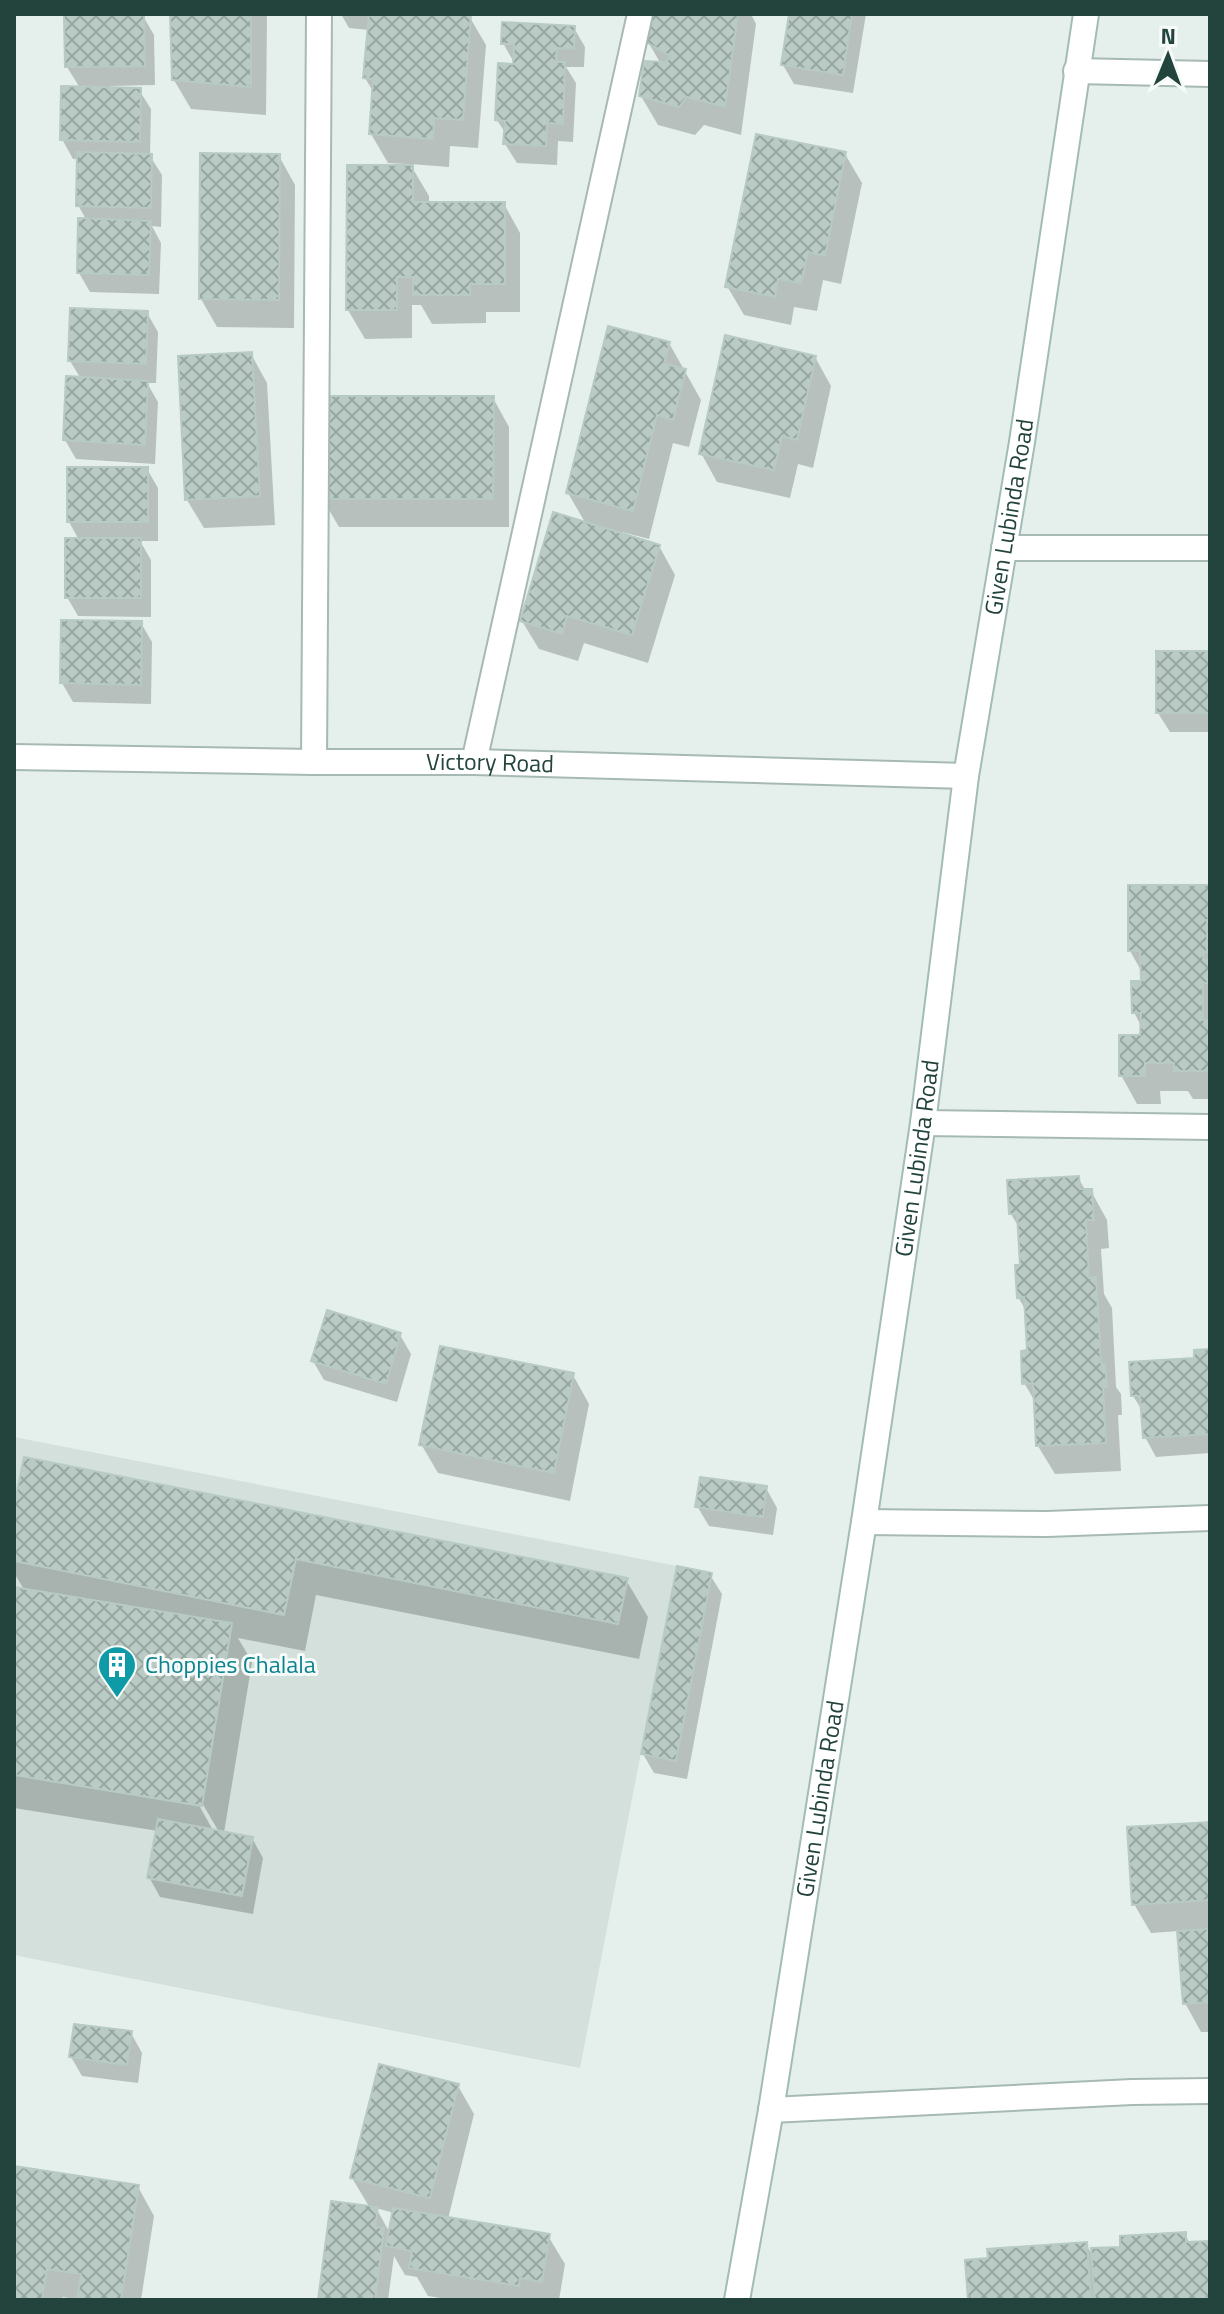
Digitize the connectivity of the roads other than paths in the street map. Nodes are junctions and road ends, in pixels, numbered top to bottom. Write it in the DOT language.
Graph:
graph roads {
  1 [pos="319,14"];
  2 [pos="640,14"];
  3 [pos="1086,14"];
  4 [pos="1076,71"];
  5 [pos="1210,74"];
  6 [pos="1004,548"];
  7 [pos="1210,548"];
  8 [pos="14,757"];
  9 [pos="314,762"];
  10 [pos="474,762"];
  11 [pos="966,776"];
  12 [pos="923,1123"];
  13 [pos="1210,1127"];
  14 [pos="1210,1518"];
  15 [pos="864,1522"];
  16 [pos="1210,2091"];
  17 [pos="771,2110"];
  18 [pos="737,2300"];
  1 -- 9 [label="street"];
  2 -- 10 [label="street"];
  3 -- 4 [label="street, Given Lubinda Road"];
  4 -- 5 [label="street"];
  4 -- 6 [label="street, Given Lubinda Road"];
  6 -- 7 [label="street"];
  6 -- 11 [label="street, Given Lubinda Road"];
  8 -- 9 [label="street, Victory Road"];
  9 -- 10 [label="street, Victory Road"];
  10 -- 11 [label="street, Victory Road"];
  11 -- 12 [label="street, Given Lubinda Road"];
  12 -- 13 [label="street"];
  12 -- 15 [label="street, Given Lubinda Road"];
  14 -- 15 [label="street"];
  15 -- 17 [label="street, Given Lubinda Road"];
  16 -- 17 [label="street"];
  17 -- 18 [label="street, Given Lubinda Road"];
}
